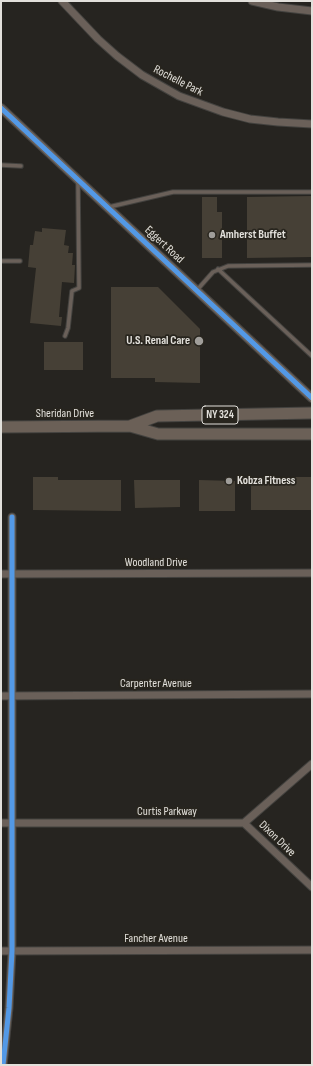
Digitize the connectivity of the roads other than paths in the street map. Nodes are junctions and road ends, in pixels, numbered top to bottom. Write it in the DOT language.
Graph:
graph roads {
  1 [pos="62,1"];
  2 [pos="252,1"];
  3 [pos="312,11"];
  4 [pos="1,108"];
  5 [pos="312,124"];
  6 [pos="1,165"];
  7 [pos="21,166"];
  8 [pos="78,180"];
  9 [pos="312,192"];
  10 [pos="108,207"];
  11 [pos="1,261"];
  12 [pos="20,261"];
  13 [pos="312,265"];
  14 [pos="218,269"];
  15 [pos="197,290"];
  16 [pos="65,336"];
  17 [pos="312,356"];
  18 [pos="312,398"];
  19 [pos="312,413"];
  20 [pos="130,426"];
  21 [pos="1,427"];
  22 [pos="312,434"];
  23 [pos="12,517"];
  24 [pos="312,573"];
  25 [pos="1,574"];
  26 [pos="12,574"];
  27 [pos="312,694"];
  28 [pos="1,696"];
  29 [pos="12,696"];
  30 [pos="312,764"];
  31 [pos="1,823"];
  32 [pos="12,823"];
  33 [pos="244,823"];
  34 [pos="312,887"];
  35 [pos="1,950"];
  36 [pos="12,950"];
  37 [pos="312,950"];
  38 [pos="3,1065"];
  1 -- 5 [label="street, Rochelle Park"];
  2 -- 3 [label="street"];
  4 -- 8 [label="street, Eggert Road"];
  6 -- 7 [label="lane"];
  8 -- 10 [label="street, Eggert Road"];
  8 -- 16 [label="lane"];
  9 -- 10 [label="lane"];
  10 -- 15 [label="street, Eggert Road"];
  11 -- 12 [label="lane"];
  13 -- 14 [label="lane"];
  14 -- 15 [label="lane"];
  14 -- 17 [label="lane"];
  15 -- 18 [label="street, Eggert Road"];
  19 -- 20 [label="main road, Sheridan Drive / NY 324"];
  20 -- 21 [label="main road, Sheridan Drive / NY 324"];
  20 -- 22 [label="main road, Sheridan Drive / NY 324"];
  23 -- 26 [label="street"];
  24 -- 26 [label="street, Woodland Drive"];
  25 -- 26 [label="street, Woodland Drive"];
  26 -- 29 [label="street"];
  27 -- 29 [label="street, Carpenter Avenue"];
  28 -- 29 [label="street, Carpenter Avenue"];
  29 -- 32 [label="street"];
  30 -- 33 [label="street"];
  31 -- 32 [label="street, Curtis Parkway"];
  32 -- 33 [label="street, Curtis Parkway"];
  32 -- 36 [label="street"];
  33 -- 34 [label="street, Dixon Drive"];
  35 -- 36 [label="street, Fancher Avenue"];
  36 -- 37 [label="street, Fancher Avenue"];
  36 -- 38 [label="street"];
}
